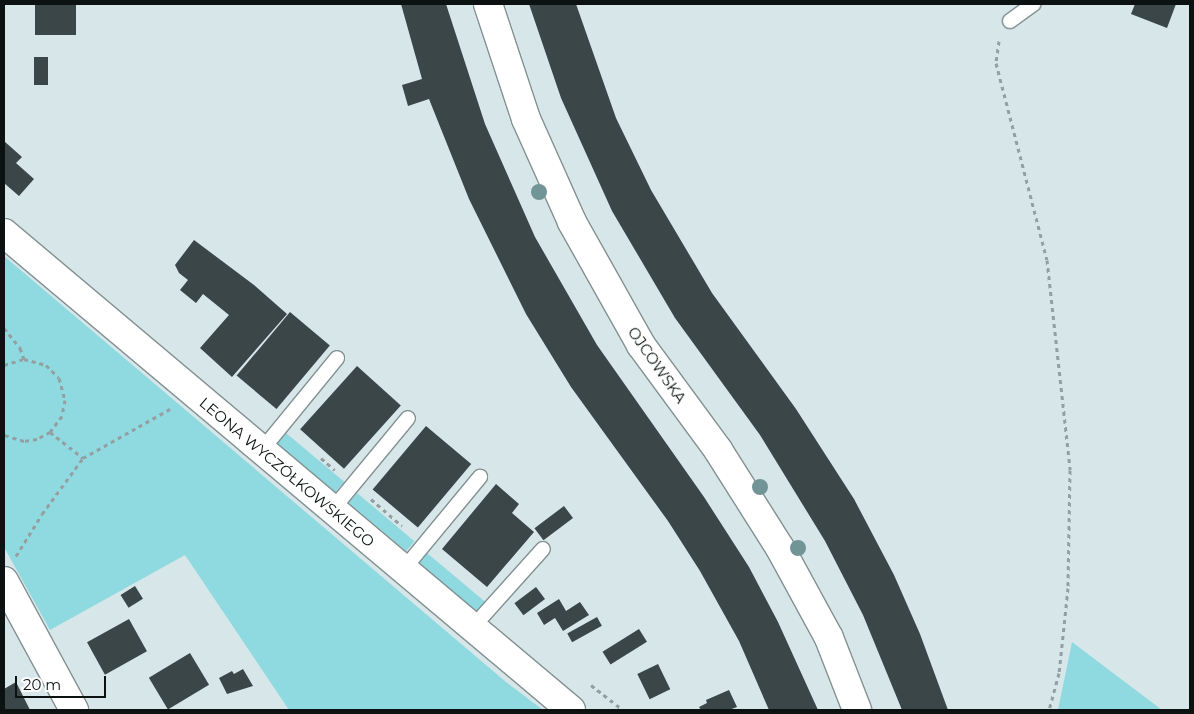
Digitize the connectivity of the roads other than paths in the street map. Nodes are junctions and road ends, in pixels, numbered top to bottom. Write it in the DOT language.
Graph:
graph roads {
  1 [pos="488,4"];
  2 [pos="1033,4"];
  3 [pos="1010,21"];
  4 [pos="4,233"];
  5 [pos="337,358"];
  6 [pos="408,418"];
  7 [pos="261,451"];
  8 [pos="480,477"];
  9 [pos="332,510"];
  10 [pos="543,549"];
  11 [pos="402,570"];
  12 [pos="9,571"];
  13 [pos="472,628"];
  14 [pos="74,710"];
  15 [pos="570,710"];
  16 [pos="857,710"];
  1 -- 16 [label="street, OJCOWSKA"];
  2 -- 3 [label="lane"];
  4 -- 7 [label="street, LEONA WYCZÓŁKOWSKIEGO"];
  5 -- 7 [label="lane"];
  6 -- 9 [label="lane"];
  7 -- 9 [label="street, LEONA WYCZÓŁKOWSKIEGO"];
  8 -- 11 [label="lane"];
  9 -- 11 [label="street, LEONA WYCZÓŁKOWSKIEGO"];
  10 -- 13 [label="lane"];
  11 -- 13 [label="street, LEONA WYCZÓŁKOWSKIEGO"];
  12 -- 14 [label="street"];
  13 -- 15 [label="street, LEONA WYCZÓŁKOWSKIEGO"];
}
